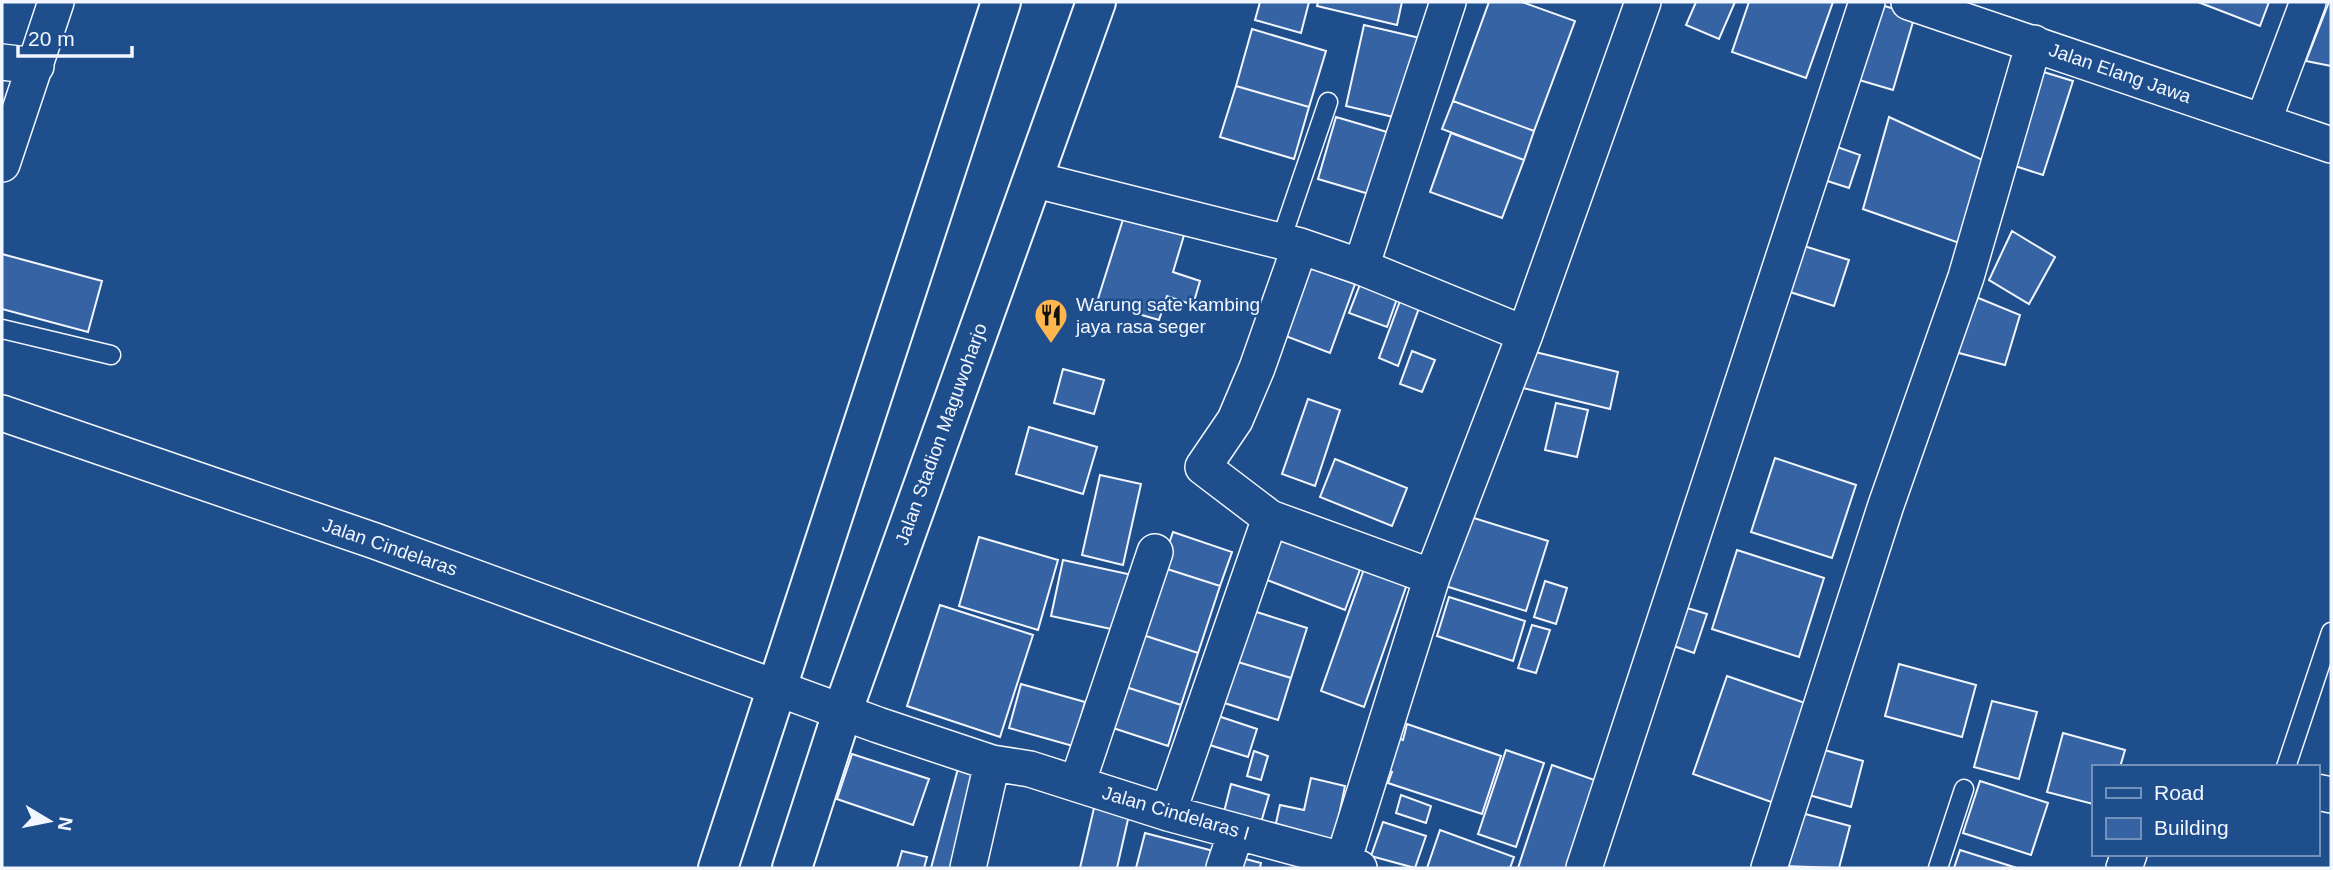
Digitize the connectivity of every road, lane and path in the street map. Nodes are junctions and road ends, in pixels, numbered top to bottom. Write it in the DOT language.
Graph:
graph roads {
  1 [pos="56,2"];
  2 [pos="1001,2"];
  3 [pos="1096,2"];
  4 [pos="1448,2"];
  5 [pos="1643,2"];
  6 [pos="1867,2"];
  7 [pos="1909,2"];
  8 [pos="2308,2"];
  9 [pos="2035,43"];
  10 [pos="2,62"];
  11 [pos="36,66"];
  12 [pos="1328,102"];
  13 [pos="2263,122"];
  14 [pos="2331,145"];
  15 [pos="2,164"];
  16 [pos="1032,178"];
  17 [pos="1291,243"];
  18 [pos="1361,267"];
  19 [pos="2,329"];
  20 [pos="1525,334"];
  21 [pos="111,355"];
  22 [pos="2,414"];
  23 [pos="1270,518"];
  24 [pos="1155,552"];
  25 [pos="1432,578"];
  26 [pos="2331,632"];
  27 [pos="776,686"];
  28 [pos="843,710"];
  29 [pos="992,763"];
  30 [pos="2287,765"];
  31 [pos="1077,783"];
  32 [pos="1964,789"];
  33 [pos="1168,813"];
  34 [pos="1236,832"];
  35 [pos="1348,865"];
  36 [pos="718,868"];
  37 [pos="792,868"];
  38 [pos="968,868"];
  39 [pos="1224,868"];
  40 [pos="1584,868"];
  41 [pos="1769,868"];
  42 [pos="1938,868"];
  1 -- 11 [label="street"];
  2 -- 27 [label="main road"];
  3 -- 16 [label="main road, Jalan Stadion Maguwoharjo"];
  4 -- 18 [label="street"];
  5 -- 20 [label="street"];
  6 -- 40 [label="street"];
  7 -- 9 [label="street, Jalan Elang Jawa"];
  8 -- 13 [label="street"];
  9 -- 13 [label="street, Jalan Elang Jawa"];
  9 -- 41 [label="street"];
  10 -- 11 [label="street"];
  11 -- 15 [label="street"];
  12 -- 17 [label="lane"];
  13 -- 14 [label="street, Jalan Elang Jawa"];
  16 -- 17 [label="street"];
  16 -- 28 [label="main road, Jalan Stadion Maguwoharjo"];
  17 -- 18 [label="street"];
  17 -- 23 [label="street"];
  18 -- 20 [label="street"];
  19 -- 21 [label="lane"];
  20 -- 25 [label="street"];
  22 -- 27 [label="street, Jalan Cindelaras"];
  23 -- 25 [label="street"];
  23 -- 33 [label="street"];
  24 -- 31 [label="street"];
  25 -- 35 [label="street"];
  26 -- 30 [label="lane"];
  27 -- 28 [label="street, Jalan Cindelaras"];
  27 -- 36 [label="main road"];
  28 -- 29 [label="street, Jalan Cindelaras I"];
  28 -- 37 [label="main road, Jalan Stadion Maguwoharjo"];
  29 -- 31 [label="street, Jalan Cindelaras I"];
  29 -- 38 [label="street"];
  31 -- 33 [label="street, Jalan Cindelaras I"];
  32 -- 42 [label="lane"];
  33 -- 34 [label="street, Jalan Cindelaras I"];
  34 -- 35 [label="street, Jalan Cindelaras I"];
  34 -- 39 [label="street"];
}
